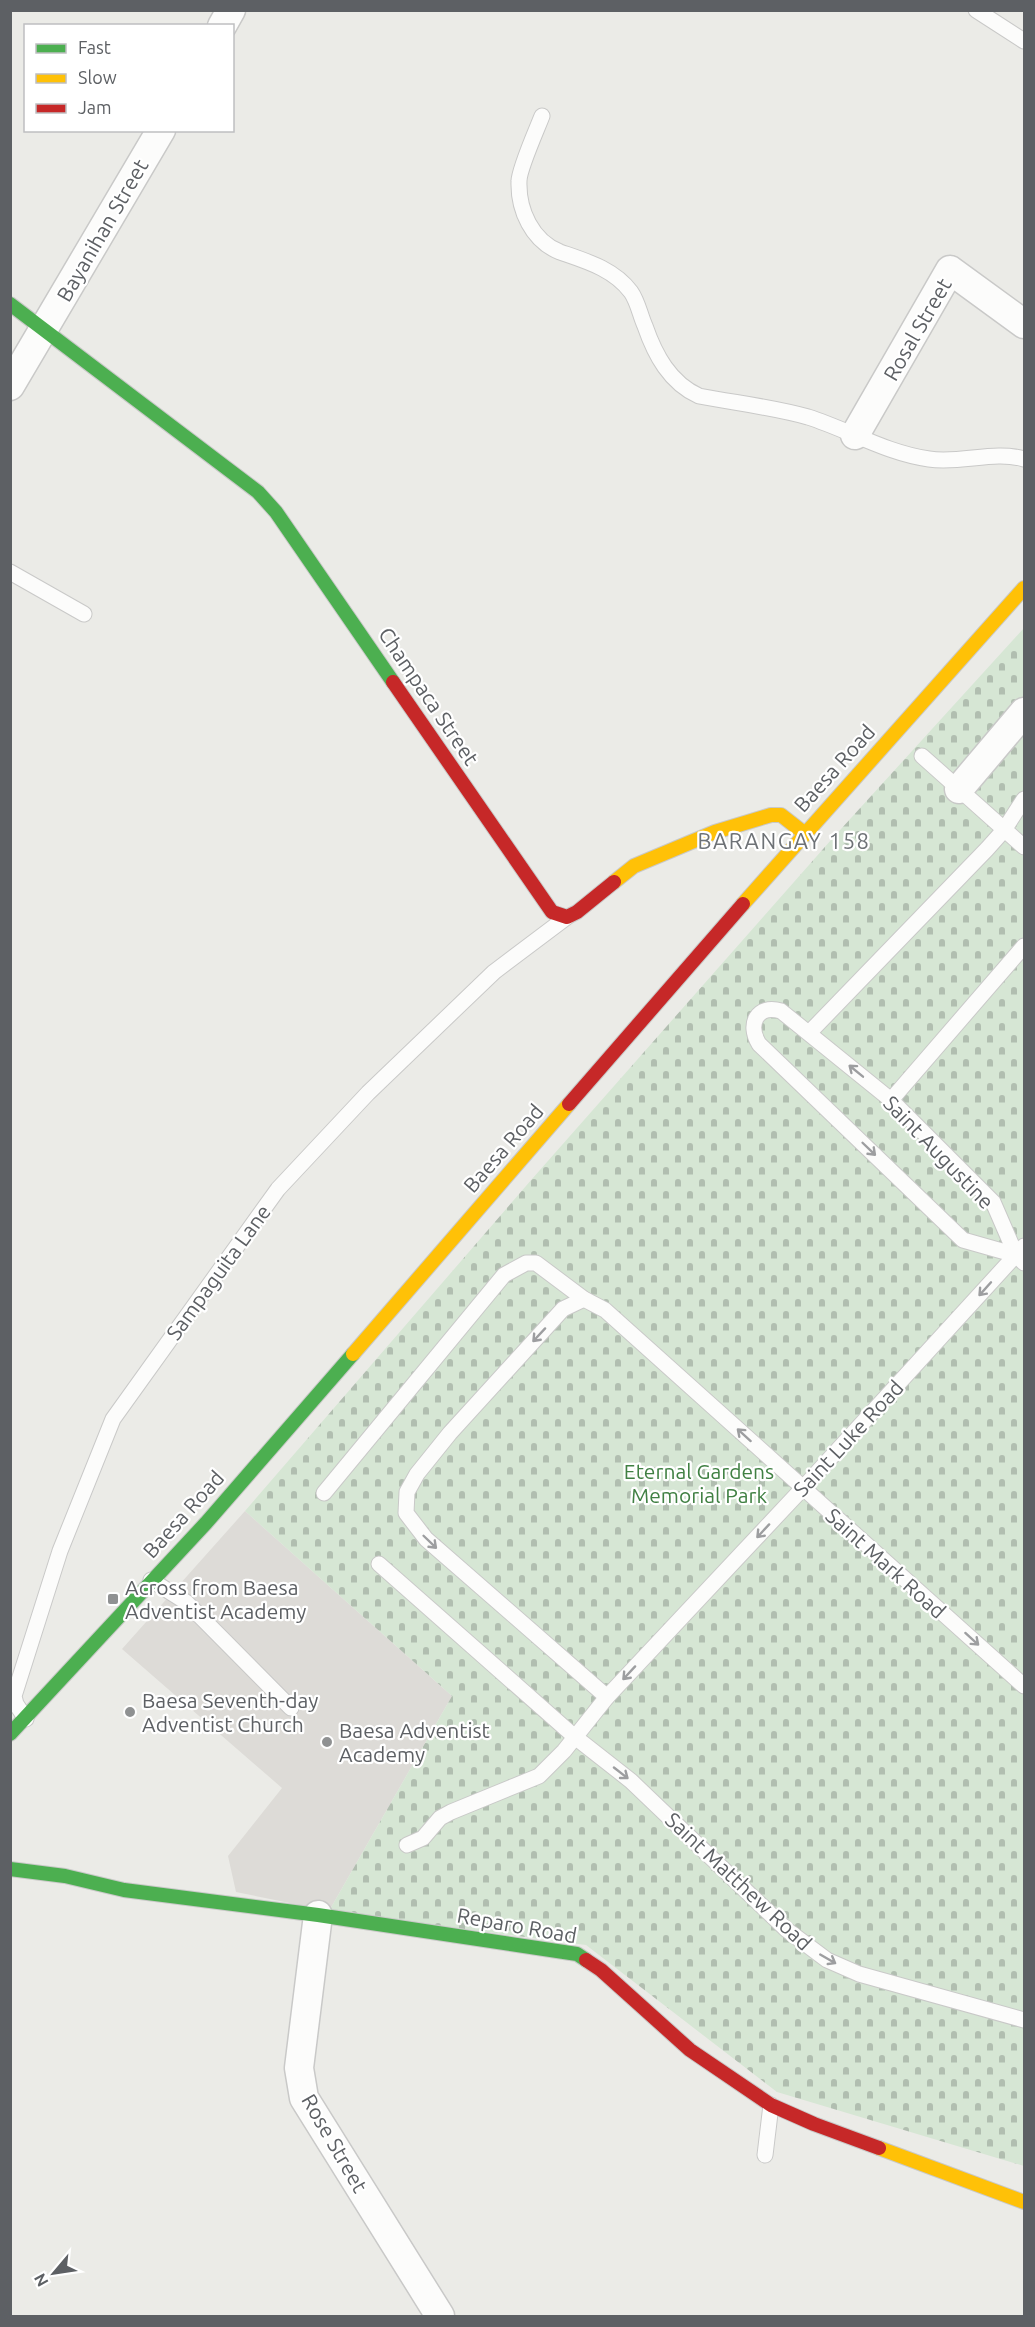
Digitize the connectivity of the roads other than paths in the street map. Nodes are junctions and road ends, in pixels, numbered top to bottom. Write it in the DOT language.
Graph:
graph roads {
  1 [pos="231,10"];
  2 [pos="976,10"];
  3 [pos="223,24"];
  4 [pos="1024,41"];
  5 [pos="542,116"];
  6 [pos="160,132"];
  7 [pos="10,304"];
  8 [pos="1024,324"];
  9 [pos="44,330"];
  10 [pos="10,386"];
  11 [pos="855,435"];
  12 [pos="1024,459"];
  13 [pos="10,572"];
  14 [pos="1024,588"];
  15 [pos="84,615"];
  16 [pos="1024,712"];
  17 [pos="922,756"];
  18 [pos="959,789"];
  19 [pos="1024,799"];
  20 [pos="1004,830"];
  21 [pos="804,833"];
  22 [pos="1024,847"];
  23 [pos="567,917"];
  24 [pos="1024,946"];
  25 [pos="809,1033"];
  26 [pos="891,1100"];
  27 [pos="1022,1254"];
  28 [pos="584,1299"];
  29 [pos="803,1488"];
  30 [pos="324,1493"];
  31 [pos="379,1564"];
  32 [pos="151,1580"];
  33 [pos="1024,1686"];
  34 [pos="607,1697"];
  35 [pos="291,1708"];
  36 [pos="26,1719"];
  37 [pos="10,1734"];
  38 [pos="575,1737"];
  39 [pos="407,1845"];
  40 [pos="10,1869"];
  41 [pos="318,1915"];
  42 [pos="1024,2020"];
  43 [pos="771,2105"];
  44 [pos="765,2155"];
  45 [pos="1024,2202"];
  46 [pos="440,2316"];
  1 -- 3 [label="street"];
  2 -- 4 [label="lane"];
  5 -- 11 [label="lane"];
  6 -- 9 [label="street, Bayanihan Street"];
  7 -- 9 [label="street, Champaca Street"];
  8 -- 11 [label="street, Rosal Street"];
  9 -- 10 [label="street, Bayanihan Street"];
  9 -- 23 [label="street, Champaca Street"];
  11 -- 12 [label="lane"];
  13 -- 15 [label="lane"];
  14 -- 21 [label="street, Baesa Road"];
  16 -- 18 [label="street"];
  17 -- 18 [label="lane"];
  18 -- 20 [label="lane"];
  19 -- 20 [label="lane"];
  20 -- 22 [label="lane"];
  20 -- 25 [label="lane"];
  21 -- 23 [label="street"];
  21 -- 32 [label="street, Baesa Road"];
  23 -- 36 [label="lane, Sampaguita Lane"];
  24 -- 26 [label="lane"];
  26 -- 25 [label="lane, Saint Augustine, one-way"];
  25 -- 27 [label="lane, Saint Augustine, one-way"];
  26 -- 27 [label="lane, Saint Augustine"];
  27 -- 29 [label="lane, Saint Luke Road, one-way"];
  29 -- 28 [label="lane, Saint Mark Road, one-way"];
  28 -- 30 [label="lane, Saint Mark Road"];
  28 -- 34 [label="lane, one-way"];
  29 -- 33 [label="lane, Saint Mark Road, one-way"];
  29 -- 34 [label="lane, Saint Luke Road, one-way"];
  31 -- 38 [label="lane, Saint Matthew Road"];
  32 -- 35 [label="lane"];
  32 -- 36 [label="street, Baesa Road"];
  34 -- 38 [label="lane, Saint Luke Road"];
  36 -- 37 [label="street, Baesa Road"];
  38 -- 39 [label="lane, Saint Luke Road"];
  38 -- 42 [label="lane, Saint Matthew Road, one-way"];
  40 -- 41 [label="street, Reparo Road"];
  41 -- 43 [label="street, Reparo Road"];
  41 -- 46 [label="street, Rose Street"];
  43 -- 44 [label="lane"];
  43 -- 45 [label="street, Reparo Road"];
}
